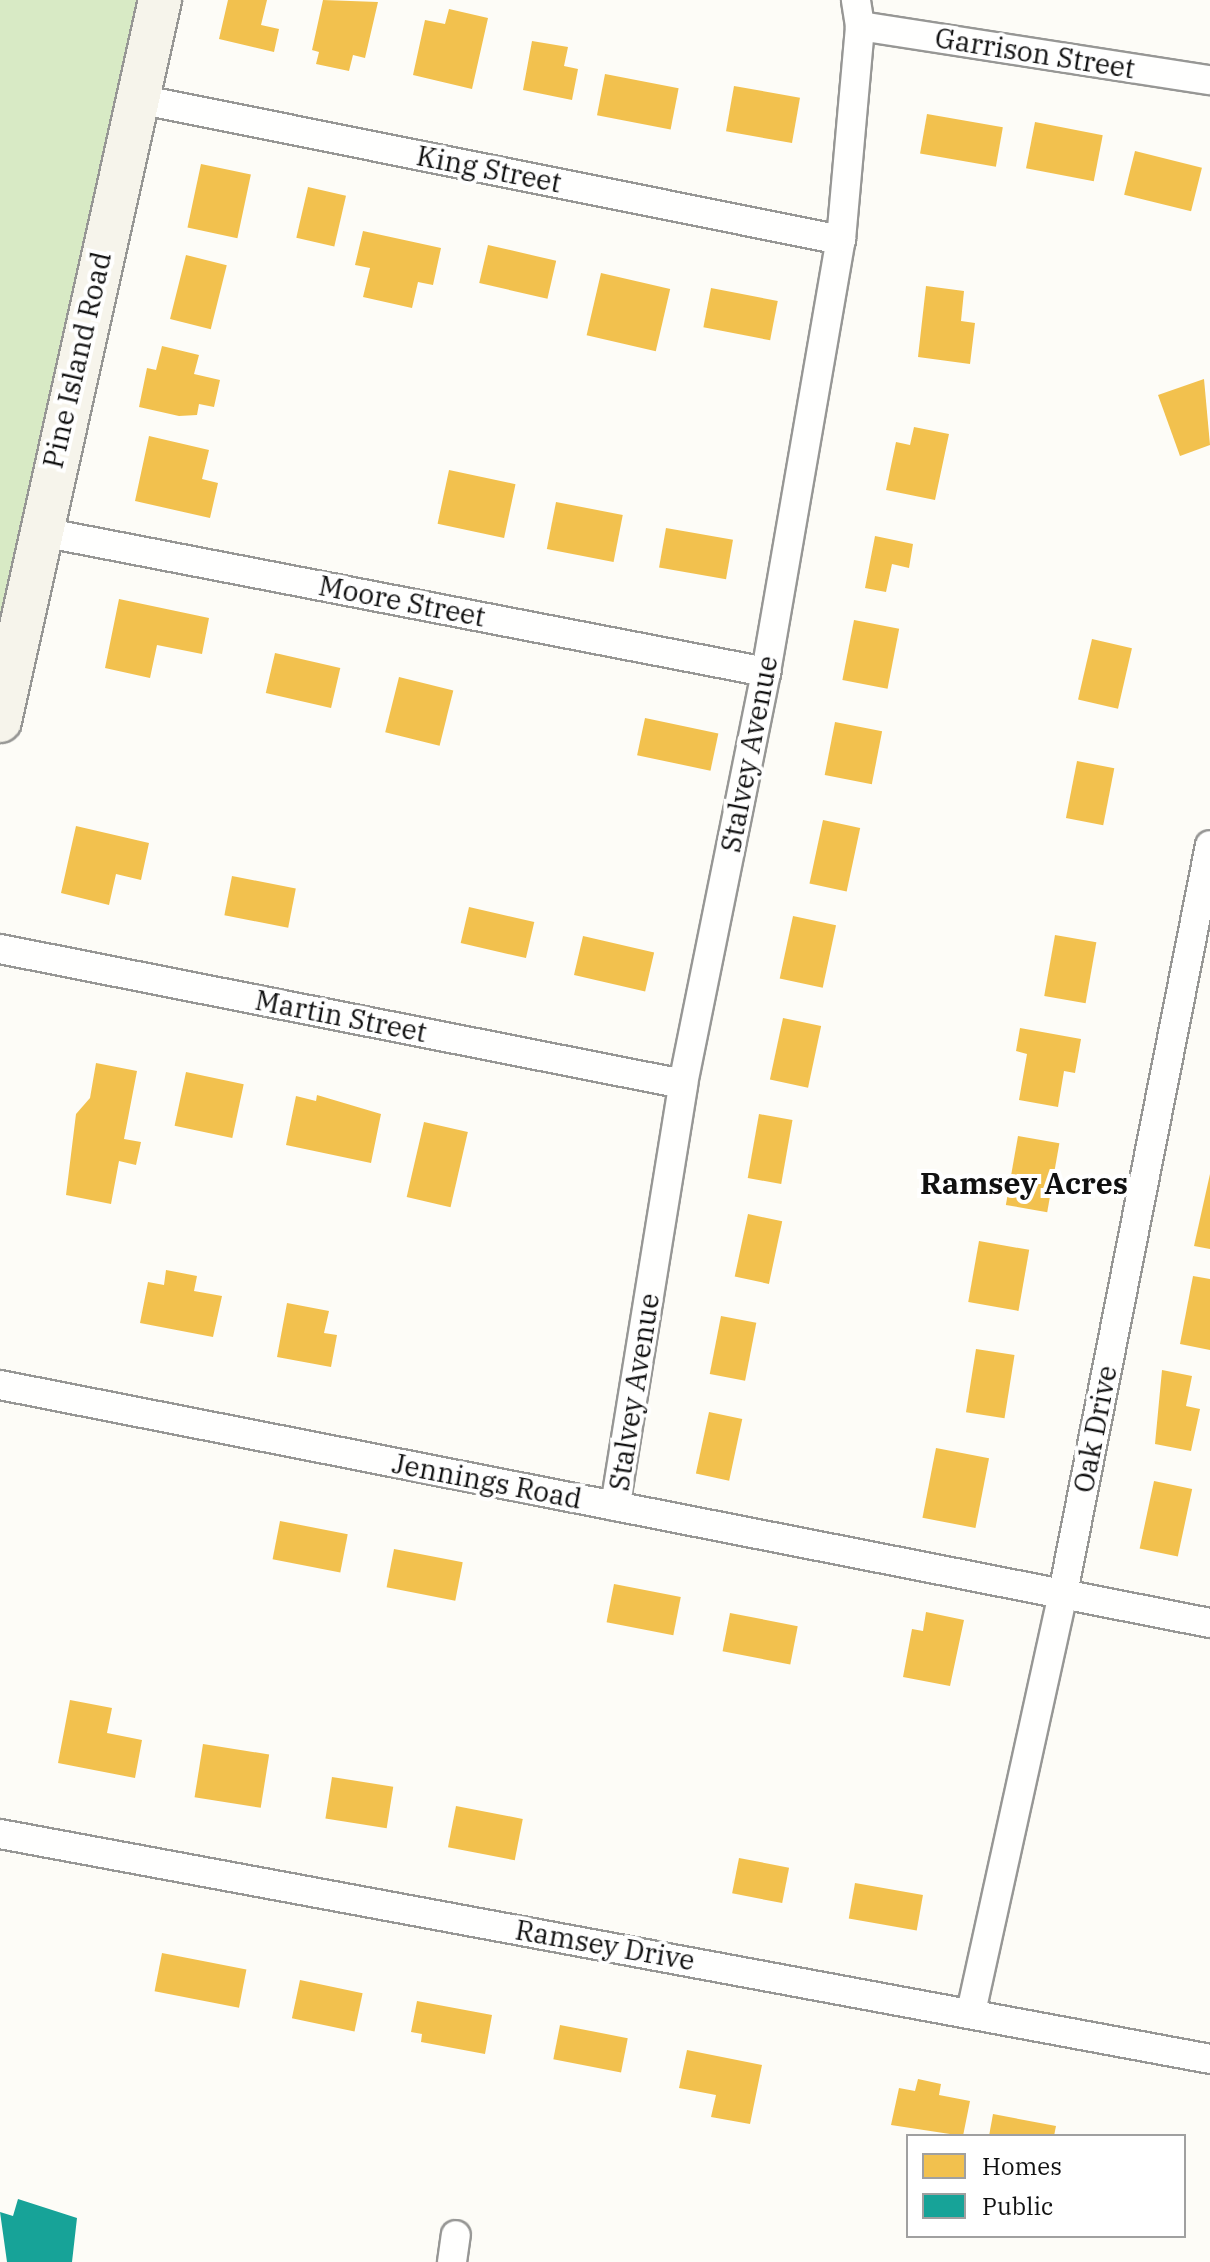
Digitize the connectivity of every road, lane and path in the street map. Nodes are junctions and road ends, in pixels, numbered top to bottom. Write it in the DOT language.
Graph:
graph roads {
  1 [pos="160,0"];
  2 [pos="858,13"];
  3 [pos="1210,80"];
  4 [pos="138,99"];
  5 [pos="841,240"];
  6 [pos="37,531"];
  7 [pos="766,672"];
  8 [pos="0,721"];
  9 [pos="1210,845"];
  10 [pos="0,949"];
  11 [pos="683,1084"];
  12 [pos="0,1385"];
  13 [pos="615,1506"];
  14 [pos="1063,1593"];
  15 [pos="1210,1623"];
  16 [pos="0,1834"];
  17 [pos="971,2012"];
  18 [pos="1210,2059"];
  1 -- 4 [label="street, Pine Island Road"];
  2 -- 3 [label="street, Garrison Street"];
  2 -- 5 [label="street, Stalvey Avenue"];
  4 -- 5 [label="street, King Street"];
  4 -- 6 [label="street, Pine Island Road"];
  5 -- 7 [label="street, Stalvey Avenue"];
  6 -- 7 [label="street, Moore Street"];
  6 -- 8 [label="street, Pine Island Road"];
  7 -- 11 [label="street, Stalvey Avenue"];
  9 -- 14 [label="street, Oak Drive"];
  10 -- 11 [label="street, Martin Street"];
  11 -- 13 [label="street, Stalvey Avenue"];
  12 -- 13 [label="street, Jennings Road"];
  13 -- 14 [label="street, Jennings Road"];
  14 -- 15 [label="street, Jennings Road"];
  14 -- 17 [label="street, Oak Drive"];
  16 -- 17 [label="street, Ramsey Drive"];
  17 -- 18 [label="street, Ramsey Drive"];
}
